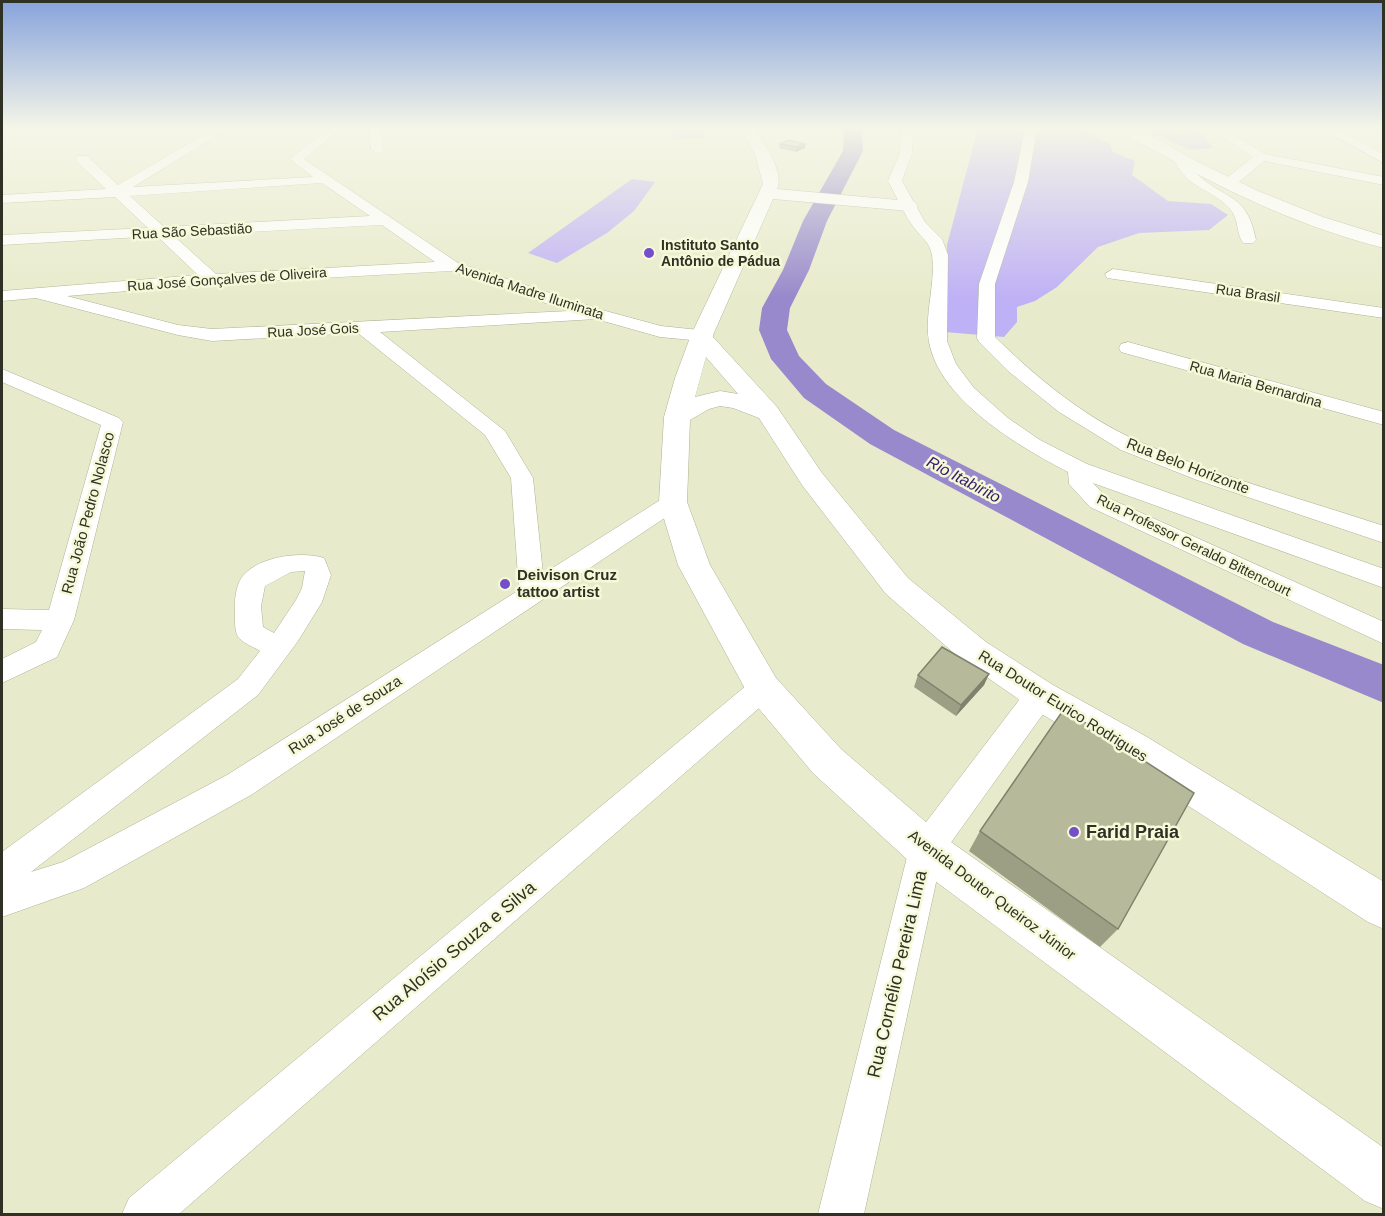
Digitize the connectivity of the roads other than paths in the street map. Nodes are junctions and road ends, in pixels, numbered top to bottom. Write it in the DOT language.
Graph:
graph roads {
  1 [pos="111,185"];
  2 [pos="128,185"];
  3 [pos="247,185"];
  4 [pos="332,185"];
  5 [pos="771,185"];
  6 [pos="897,185"];
  7 [pos="1020,185"];
  8 [pos="1206,185"];
  9 [pos="1230,185"];
  10 [pos="118,191"];
  11 [pos="769,193"];
  12 [pos="2,199"];
  13 [pos="905,200"];
  14 [pos="870,204"];
  15 [pos="383,220"];
  16 [pos="919,224"];
  17 [pos="162,232"];
  18 [pos="2,240"];
  19 [pos="1248,240"];
  20 [pos="1383,242"];
  21 [pos="452,266"];
  22 [pos="1113,274"];
  23 [pos="212,279"];
  24 [pos="35,293"];
  25 [pos="2,296"];
  26 [pos="1383,313"];
  27 [pos="596,314"];
  28 [pos="362,327"];
  29 [pos="702,337"];
  30 [pos="1128,348"];
  31 [pos="2,375"];
  32 [pos="768,412"];
  33 [pos="677,417"];
  34 [pos="1383,420"];
  35 [pos="1079,469"];
  36 [pos="672,502"];
  37 [pos="1383,535"];
  38 [pos="1383,579"];
  39 [pos="532,592"];
  40 [pos="2,619"];
  41 [pos="60,620"];
  42 [pos="1383,634"];
  43 [pos="278,648"];
  44 [pos="2,672"];
  45 [pos="763,687"];
  46 [pos="1040,695"];
  47 [pos="926,849"];
  48 [pos="2,873"];
  49 [pos="2,899"];
  50 [pos="1383,907"];
  51 [pos="1383,1182"];
  52 [pos="145,1215"];
  53 [pos="841,1215"];
  1 -- 10 [label="street"];
  2 -- 10 [label="street"];
  3 -- 10 [label="street"];
  4 -- 15 [label="street, Avenida Madre Iluminata"];
  5 -- 11 [label="main road"];
  6 -- 13 [label="street"];
  7 -- 37 [label="street, Rua Belo Horizonte"];
  8 -- 19 [label="street"];
  9 -- 20 [label="main road"];
  10 -- 12 [label="street"];
  10 -- 17 [label="street"];
  11 -- 14 [label="main road"];
  11 -- 29 [label="main road, Avenida Doutor Queiroz Júnior"];
  13 -- 14 [label="main road"];
  13 -- 16 [label="street"];
  14 -- 16 [label="main road"];
  15 -- 17 [label="street, Rua São Sebastião"];
  15 -- 21 [label="street, Avenida Madre Iluminata"];
  16 -- 35 [label="street"];
  17 -- 18 [label="street, Rua São Sebastião"];
  17 -- 23 [label="street"];
  21 -- 23 [label="street, Rua José Gonçalves de Oliveira"];
  21 -- 27 [label="street, Avenida Madre Iluminata"];
  22 -- 26 [label="street, Rua Brasil"];
  23 -- 24 [label="street, Rua José Gonçalves de Oliveira"];
  24 -- 25 [label="street, Rua José Gonçalves de Oliveira"];
  24 -- 28 [label="street, Rua José Gois"];
  27 -- 28 [label="street, Rua José Gois"];
  27 -- 29 [label="street, Avenida Madre Iluminata"];
  28 -- 39 [label="street"];
  29 -- 32 [label="main road, Rua Doutor Eurico Rodrigues"];
  29 -- 33 [label="main road, Avenida Doutor Queiroz Júnior"];
  30 -- 34 [label="street, Rua Maria Bernardina"];
  31 -- 41 [label="street, Rua João Pedro Nolasco"];
  32 -- 33 [label="main road"];
  32 -- 46 [label="main road, Rua Doutor Eurico Rodrigues"];
  33 -- 36 [label="main road, Avenida Doutor Queiroz Júnior"];
  35 -- 38 [label="street"];
  35 -- 42 [label="street, Rua Professor Geraldo Bittencourt"];
  36 -- 39 [label="street, Rua José de Souza"];
  36 -- 45 [label="main road, Avenida Doutor Queiroz Júnior"];
  39 -- 49 [label="street, Rua José de Souza"];
  40 -- 41 [label="street"];
  41 -- 44 [label="street, Rua João Pedro Nolasco"];
  43 -- 48 [label="street"];
  45 -- 47 [label="main road, Avenida Doutor Queiroz Júnior"];
  45 -- 52 [label="street, Rua Aloísio Souza e Silva"];
  46 -- 47 [label="street, Rua Cornélio Pereira Lima"];
  46 -- 50 [label="main road, Rua Doutor Eurico Rodrigues"];
  47 -- 51 [label="main road, Avenida Doutor Queiroz Júnior"];
  47 -- 53 [label="street, Rua Cornélio Pereira Lima"];
}
